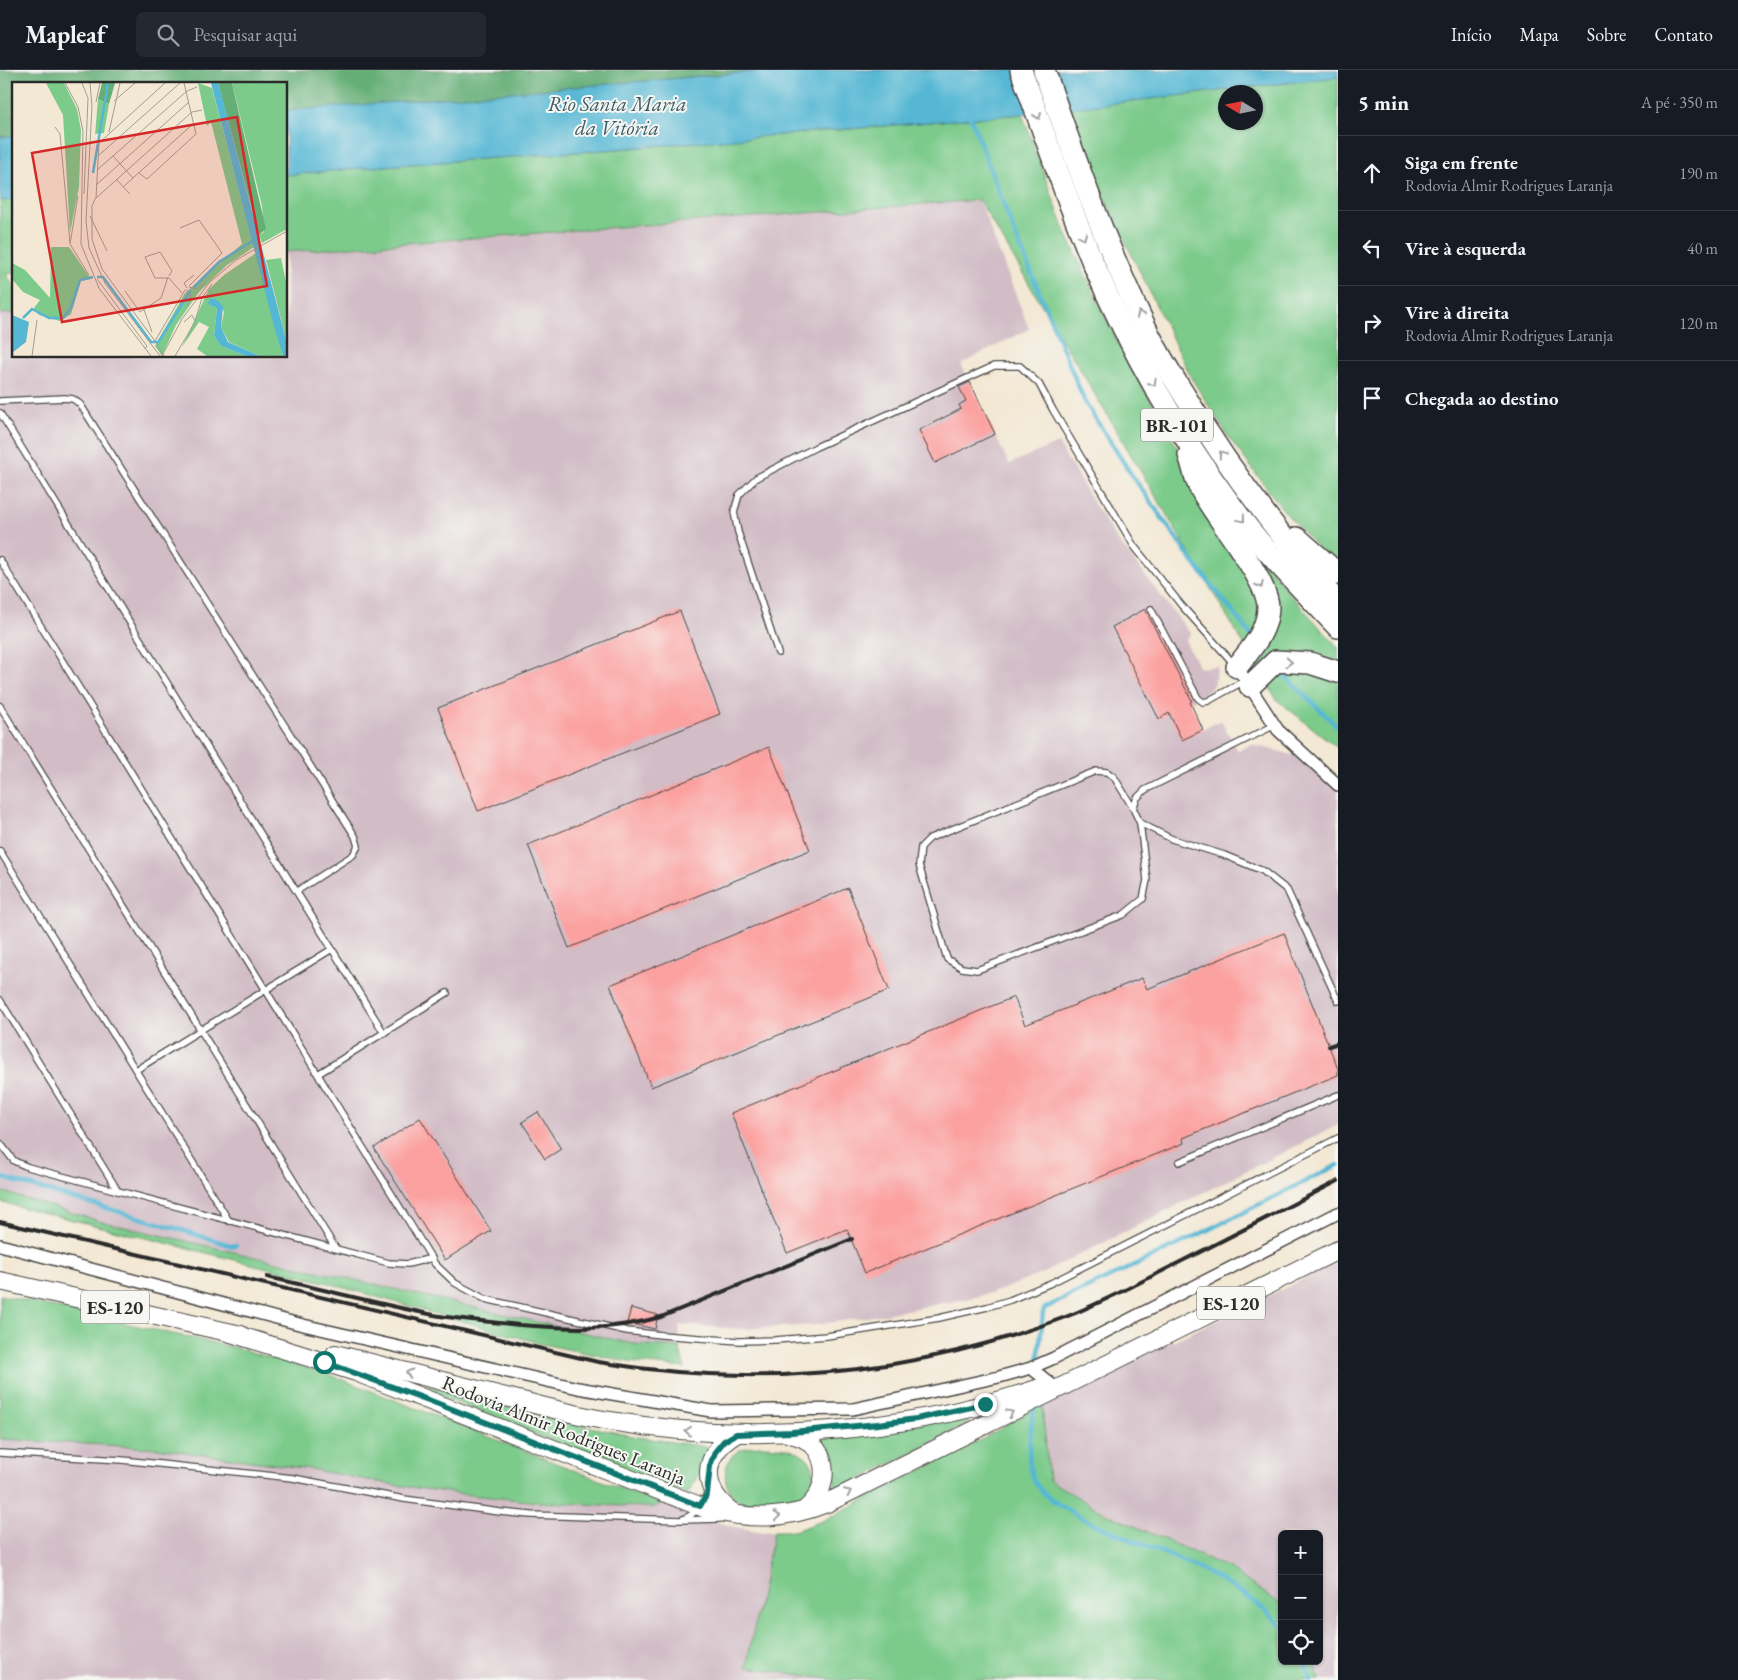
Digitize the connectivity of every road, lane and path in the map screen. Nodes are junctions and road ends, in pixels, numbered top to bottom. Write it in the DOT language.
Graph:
graph roads {
  1 [pos="1021,70"];
  2 [pos="1044,70"];
  3 [pos="0,401"];
  4 [pos="0,413"];
  5 [pos="1183,434"];
  6 [pos="1243,486"];
  7 [pos="0,560"];
  8 [pos="1338,574"];
  9 [pos="1338,603"];
  10 [pos="1151,609"];
  11 [pos="1338,627"];
  12 [pos="778,653"];
  13 [pos="1338,672"];
  14 [pos="1244,678"];
  15 [pos="0,706"];
  16 [pos="1275,726"];
  17 [pos="1338,785"];
  18 [pos="1133,808"];
  19 [pos="1140,823"];
  20 [pos="0,851"];
  21 [pos="297,891"];
  22 [pos="332,949"];
  23 [pos="266,990"];
  24 [pos="447,993"];
  25 [pos="0,1000"];
  26 [pos="1338,1002"];
  27 [pos="201,1030"];
  28 [pos="384,1033"];
  29 [pos="136,1070"];
  30 [pos="318,1074"];
  31 [pos="1338,1095"];
  32 [pos="1338,1138"];
  33 [pos="0,1143"];
  34 [pos="1179,1162"];
  35 [pos="118,1191"];
  36 [pos="1338,1213"];
  37 [pos="229,1220"];
  38 [pos="0,1245"];
  39 [pos="336,1249"];
  40 [pos="1338,1250"];
  41 [pos="432,1258"];
  42 [pos="0,1280"];
  43 [pos="231,1333"];
  44 [pos="1125,1357"];
  45 [pos="1031,1368"];
  46 [pos="1051,1384"];
  47 [pos="782,1433"];
  48 [pos="736,1434"];
  49 [pos="0,1453"];
  50 [pos="709,1481"];
  51 [pos="700,1506"];
  52 [pos="803,1511"];
  53 [pos="750,1517"];
  54 [pos="681,1520"];
  1 -- 5 [label="highway, BR-101, one-way"];
  6 -- 2 [label="highway, BR-101, one-way"];
  3 -- 21 [label="lane"];
  4 -- 21 [label="lane"];
  5 -- 11 [label="highway, BR-101, one-way"];
  5 -- 14 [label="highway, one-way"];
  6 -- 8 [label="highway"];
  6 -- 9 [label="highway, BR-101"];
  7 -- 23 [label="lane"];
  10 -- 14 [label="lane"];
  12 -- 14 [label="lane"];
  14 -- 13 [label="highway, one-way"];
  14 -- 16 [label="street"];
  15 -- 27 [label="lane"];
  16 -- 17 [label="street"];
  16 -- 18 [label="lane"];
  18 -- 19 [label="lane"];
  18 -- 19 [label="lane"];
  19 -- 26 [label="lane"];
  20 -- 29 [label="lane"];
  21 -- 22 [label="lane"];
  22 -- 23 [label="lane"];
  22 -- 28 [label="lane"];
  23 -- 27 [label="lane"];
  23 -- 30 [label="lane"];
  24 -- 28 [label="lane"];
  25 -- 35 [label="lane"];
  27 -- 29 [label="lane"];
  27 -- 39 [label="lane"];
  28 -- 30 [label="lane"];
  29 -- 37 [label="lane"];
  30 -- 41 [label="lane"];
  31 -- 34 [label="lane"];
  32 -- 41 [label="lane"];
  33 -- 35 [label="lane"];
  35 -- 37 [label="lane"];
  36 -- 45 [label="street"];
  37 -- 39 [label="lane"];
  38 -- 45 [label="street"];
  39 -- 41 [label="lane"];
  40 -- 44 [label="main road, Rodovia Almir Rodrigues Laranja / ES-120"];
  42 -- 43 [label="main road, Rodovia Almir Rodrigues Laranja / ES-120"];
  48 -- 43 [label="main road, Rodovia Almir Rodrigues Laranja / ES-120, one-way"];
  43 -- 51 [label="main road, Rodovia Almir Rodrigues Laranja / ES-120"];
  44 -- 46 [label="main road, Rodovia Almir Rodrigues Laranja / ES-120"];
  52 -- 44 [label="main road, Rodovia Almir Rodrigues Laranja / ES-120, one-way"];
  45 -- 46 [label="street"];
  46 -- 47 [label="main road, Rodovia Almir Rodrigues Laranja / ES-120"];
  47 -- 48 [label="main road, Rodovia Almir Rodrigues Laranja / ES-120"];
  47 -- 52 [label="main road"];
  48 -- 50 [label="main road"];
  49 -- 54 [label="lane"];
  50 -- 51 [label="lane"];
  50 -- 53 [label="main road"];
  51 -- 53 [label="main road, Rodovia Almir Rodrigues Laranja / ES-120"];
  51 -- 54 [label="lane"];
  53 -- 52 [label="main road, Rodovia Almir Rodrigues Laranja / ES-120, one-way"];
  53 -- 54 [label="lane"];
}
